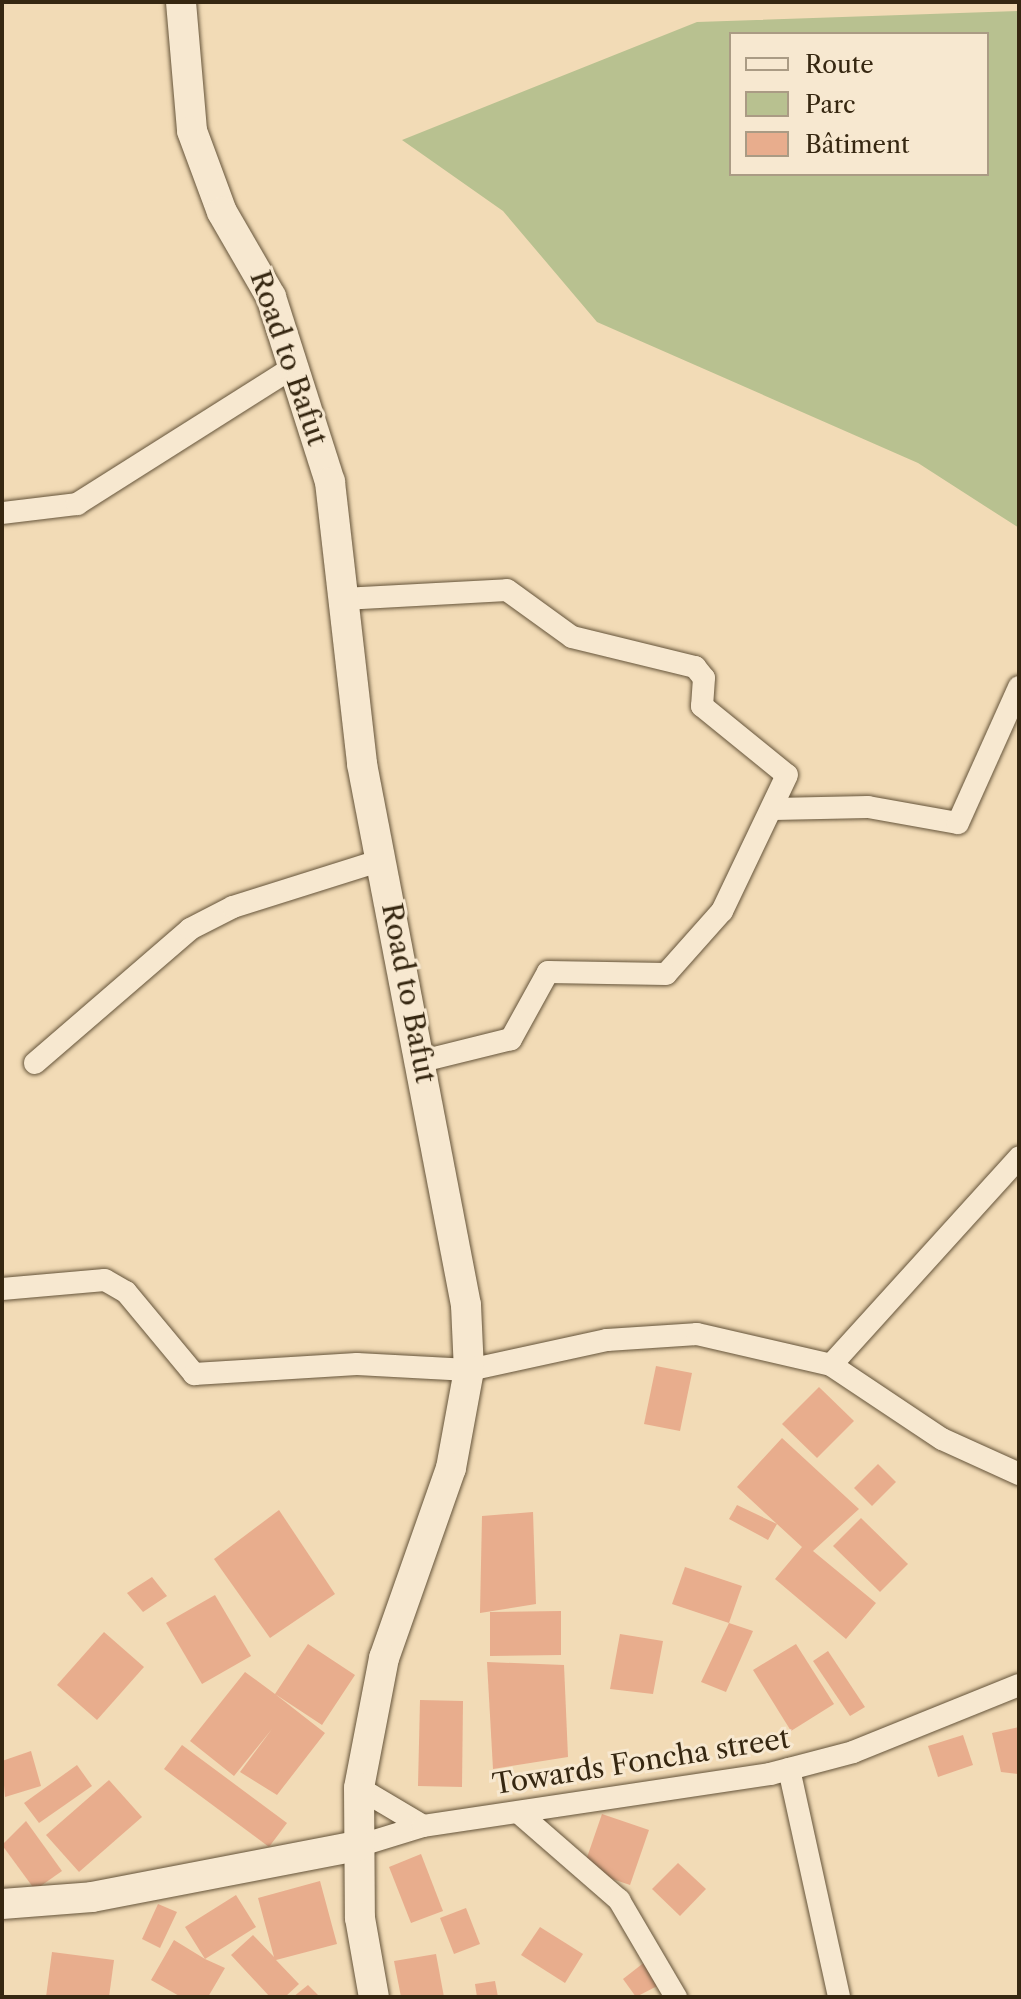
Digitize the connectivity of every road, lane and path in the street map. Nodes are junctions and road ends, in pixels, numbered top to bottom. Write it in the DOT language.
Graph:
graph roads {
  1 [pos="181,2"];
  2 [pos="295,366"];
  3 [pos="2,513"];
  4 [pos="343,599"];
  5 [pos="1019,687"];
  6 [pos="774,809"];
  7 [pos="382,860"];
  8 [pos="422,1061"];
  9 [pos="35,1063"];
  10 [pos="1019,1158"];
  11 [pos="2,1289"];
  12 [pos="831,1365"];
  13 [pos="469,1370"];
  14 [pos="1019,1474"];
  15 [pos="1019,1685"];
  16 [pos="789,1769"];
  17 [pos="359,1788"];
  18 [pos="519,1813"];
  19 [pos="423,1826"];
  20 [pos="358,1846"];
  21 [pos="2,1904"];
  22 [pos="374,1997"];
  23 [pos="676,1997"];
  24 [pos="839,1997"];
  1 -- 2 [label="street, Road to Bafut"];
  2 -- 3 [label="street"];
  2 -- 4 [label="street, Road to Bafut"];
  4 -- 6 [label="street"];
  4 -- 7 [label="street, Road to Bafut"];
  5 -- 6 [label="street"];
  6 -- 8 [label="street"];
  7 -- 8 [label="street, Road to Bafut"];
  7 -- 9 [label="street"];
  8 -- 13 [label="street, Road to Bafut"];
  10 -- 12 [label="street"];
  11 -- 13 [label="street"];
  12 -- 13 [label="street"];
  12 -- 14 [label="street"];
  13 -- 17 [label="street, Road to Bafut"];
  15 -- 16 [label="street, Towards Foncha street"];
  16 -- 18 [label="street, Towards Foncha street"];
  16 -- 24 [label="street"];
  17 -- 19 [label="street"];
  17 -- 20 [label="street, Road to Bafut"];
  18 -- 19 [label="street, Towards Foncha street"];
  18 -- 23 [label="street"];
  19 -- 20 [label="street, Towards Foncha street"];
  20 -- 21 [label="street"];
  20 -- 22 [label="street, Road to Bafut"];
}
